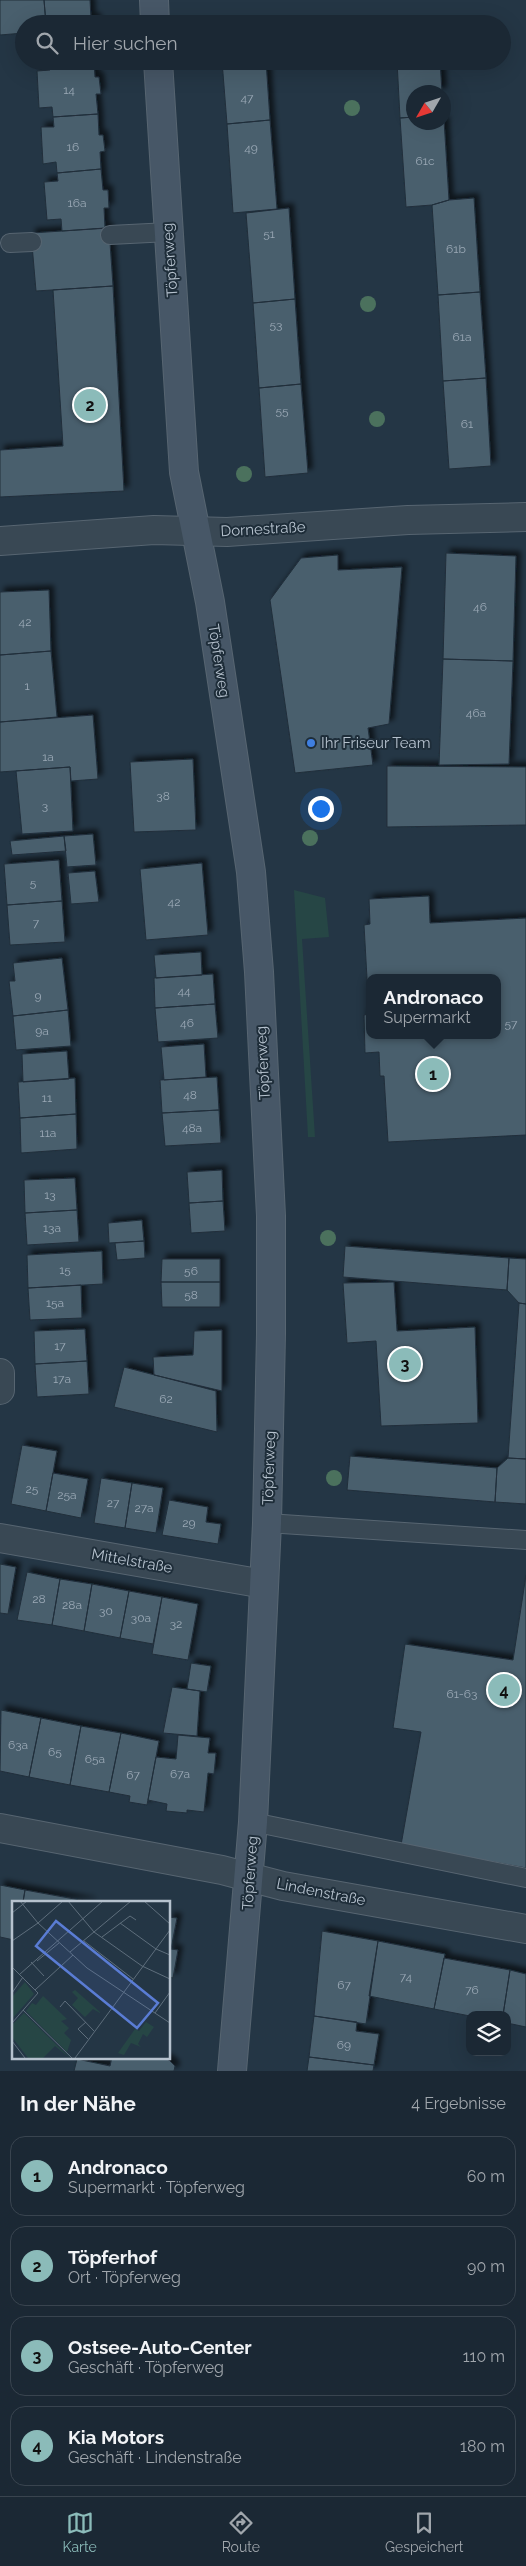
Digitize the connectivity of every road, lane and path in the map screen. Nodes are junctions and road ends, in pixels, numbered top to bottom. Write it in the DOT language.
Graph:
graph roads {
  1 [pos="154,0"];
  2 [pos="155,15"];
  3 [pos="159,70"];
  4 [pos="169,232"];
  5 [pos="110,235"];
  6 [pos="32,242"];
  7 [pos="10,243"];
  8 [pos="526,517"];
  9 [pos="194,531"];
  10 [pos="0,541"];
  11 [pos="0,1373"];
  12 [pos="0,1390"];
  13 [pos="267,1523"];
  14 [pos="0,1538"];
  15 [pos="526,1540"];
  16 [pos="264,1584"];
  17 [pos="253,1822"];
  18 [pos="0,1828"];
  19 [pos="249,1878"];
  20 [pos="526,1878"];
  21 [pos="526,1929"];
  22 [pos="232,2071"];
  1 -- 2 [label="main road"];
  3 -- 4 [label="main road, Töpferweg"];
  4 -- 5 [label="lane"];
  4 -- 9 [label="main road, Töpferweg"];
  6 -- 7 [label="lane"];
  8 -- 9 [label="street, Dornestraße"];
  9 -- 10 [label="street, Dornestraße"];
  9 -- 13 [label="main road, Töpferweg"];
  11 -- 12 [label="street"];
  13 -- 15 [label="lane"];
  13 -- 16 [label="main road, Töpferweg"];
  14 -- 16 [label="street, Mittelstraße"];
  16 -- 17 [label="main road, Töpferweg"];
  17 -- 19 [label="main road, Töpferweg"];
  17 -- 20 [label="lane"];
  18 -- 19 [label="street, Lindenstraße"];
  19 -- 21 [label="street, Lindenstraße"];
  19 -- 22 [label="main road, Töpferweg"];
}
